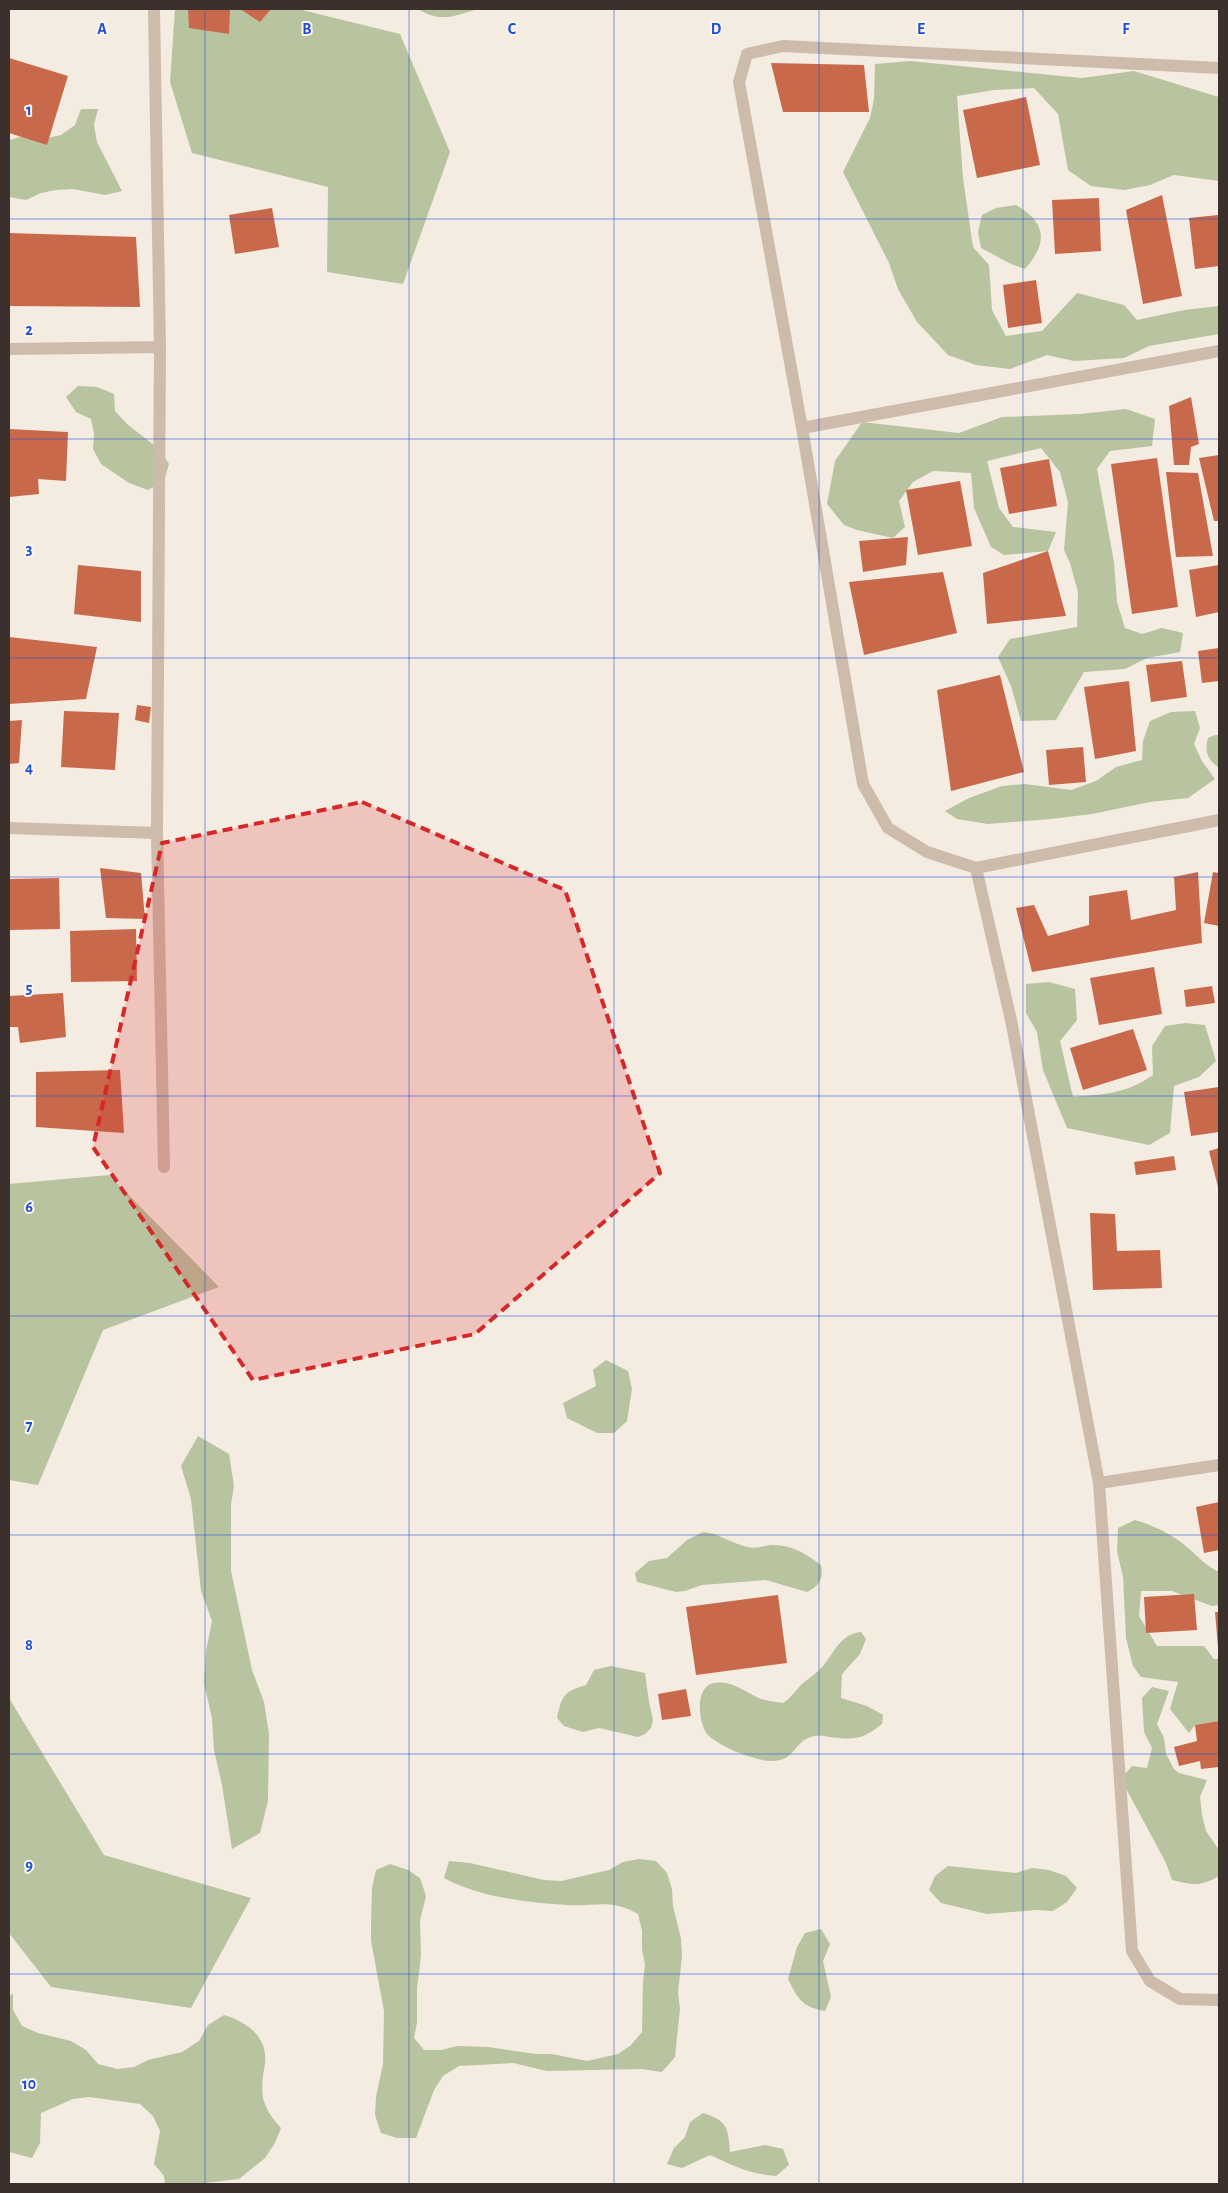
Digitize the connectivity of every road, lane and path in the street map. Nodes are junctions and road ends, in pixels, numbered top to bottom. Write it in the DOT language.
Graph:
graph roads {
  1 [pos="154,9"];
  2 [pos="1219,68"];
  3 [pos="160,347"];
  4 [pos="9,349"];
  5 [pos="1219,351"];
  6 [pos="802,428"];
  7 [pos="1219,820"];
  8 [pos="9,828"];
  9 [pos="157,833"];
  10 [pos="976,868"];
  11 [pos="164,1168"];
  12 [pos="1219,1465"];
  13 [pos="1099,1483"];
  14 [pos="1219,2000"];
  1 -- 3 [label="street"];
  2 -- 6 [label="street"];
  3 -- 4 [label="street"];
  3 -- 9 [label="street"];
  5 -- 6 [label="street"];
  6 -- 10 [label="street"];
  7 -- 10 [label="street"];
  8 -- 9 [label="street"];
  9 -- 11 [label="street"];
  10 -- 13 [label="street"];
  12 -- 13 [label="street"];
  13 -- 14 [label="street"];
}
